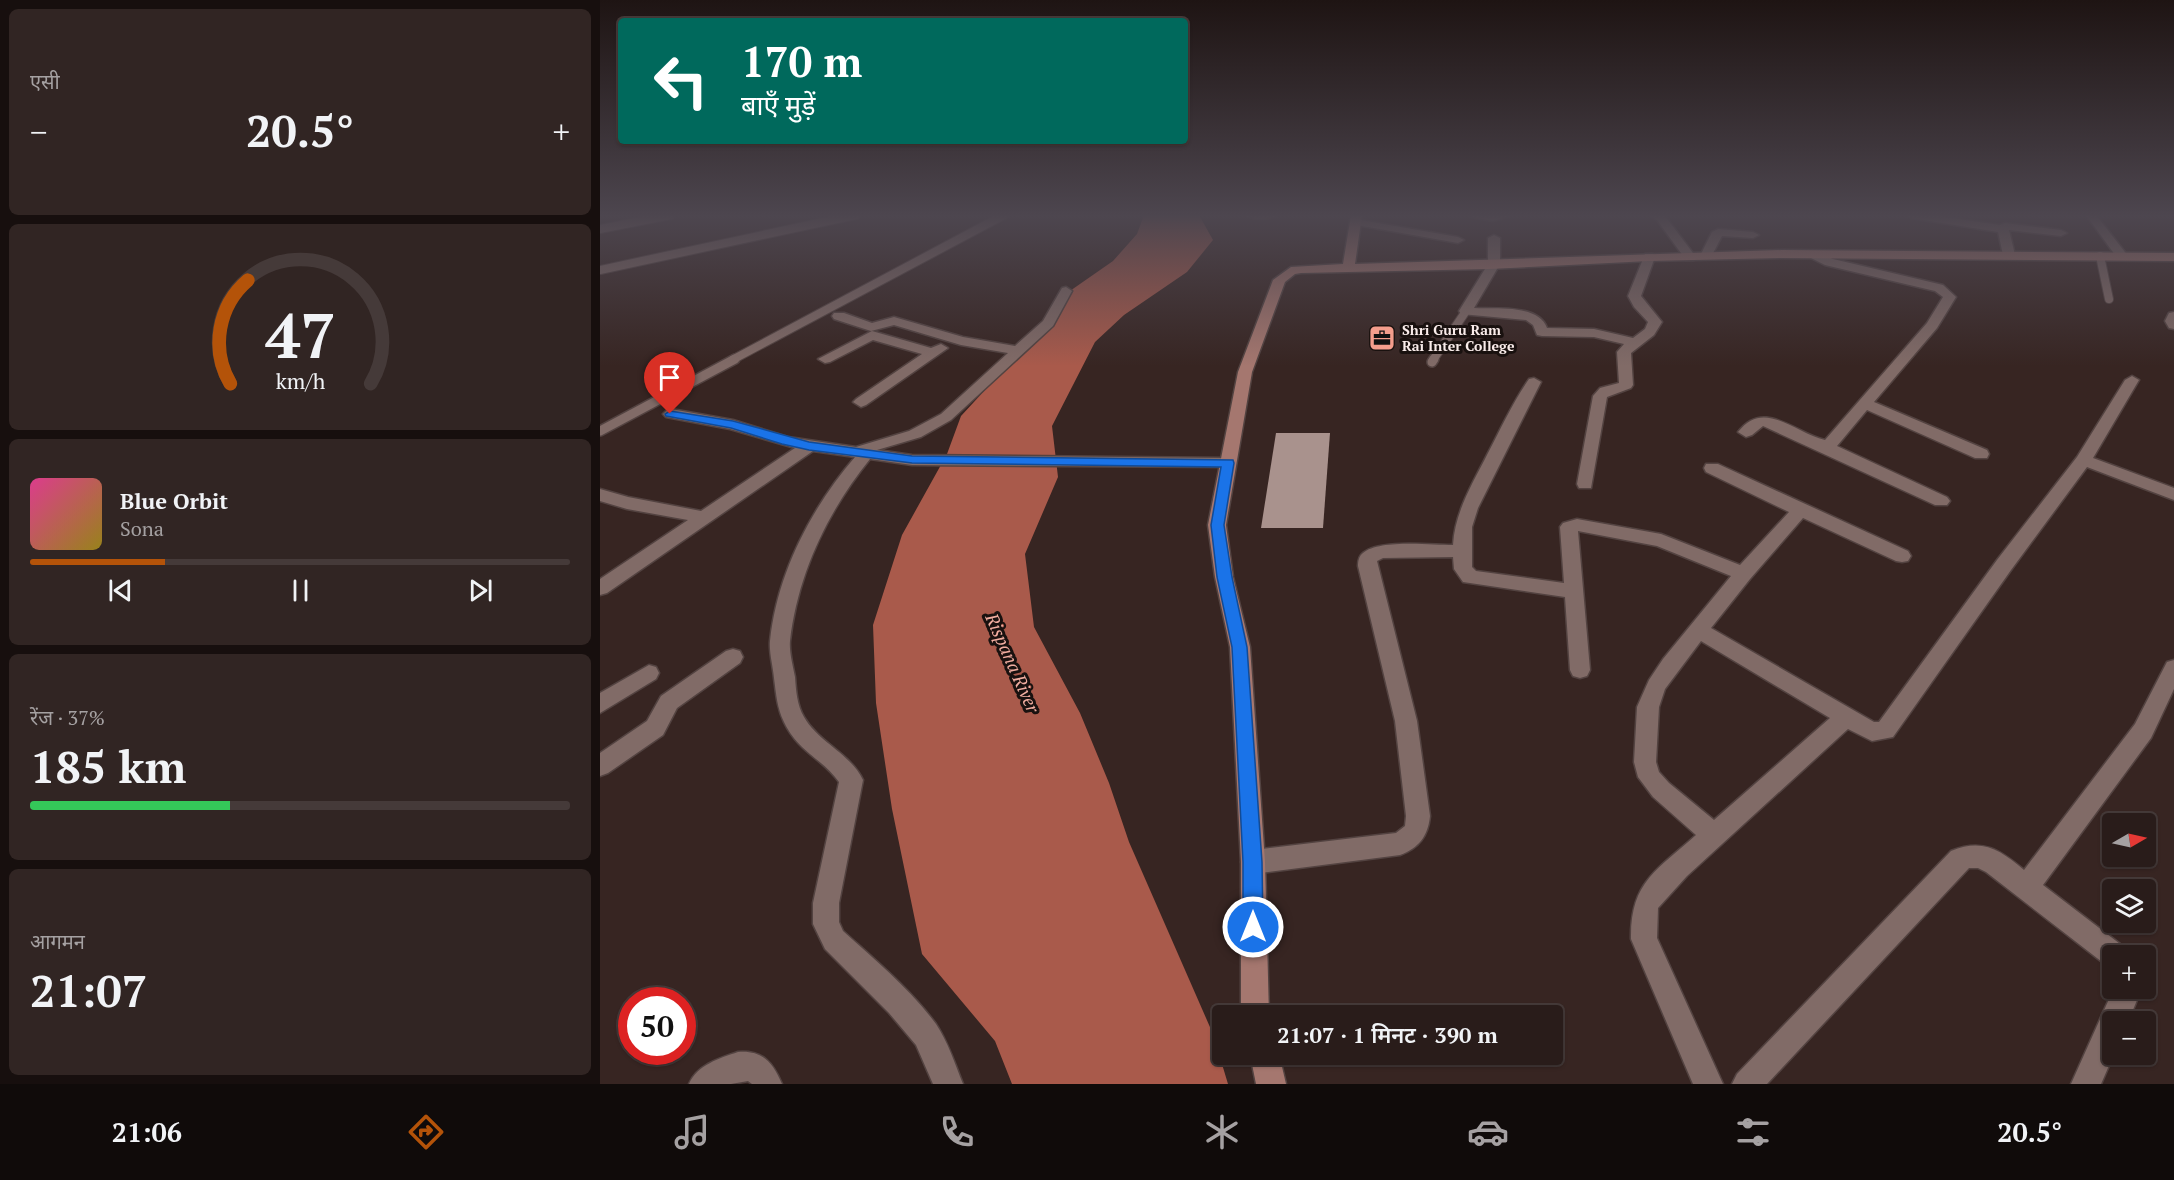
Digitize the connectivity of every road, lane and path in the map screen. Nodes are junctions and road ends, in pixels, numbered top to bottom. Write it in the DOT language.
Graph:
graph roads {
  1 [pos="621,266"];
  2 [pos="909,266"];
  3 [pos="1349,266"];
  4 [pos="1416,266"];
  5 [pos="1493,266"];
  6 [pos="1649,266"];
  7 [pos="1845,266"];
  8 [pos="2102,266"];
  9 [pos="1346,267"];
  10 [pos="600,270"];
  11 [pos="1066,291"];
  12 [pos="2109,299"];
  13 [pos="1466,311"];
  14 [pos="840,316"];
  15 [pos="2174,316"];
  16 [pos="2174,325"];
  17 [pos="955,339"];
  18 [pos="1634,342"];
  19 [pos="1017,350"];
  20 [pos="933,353"];
  21 [pos="825,359"];
  22 [pos="1432,362"];
  23 [pos="2132,380"];
  24 [pos="1534,382"];
  25 [pos="861,402"];
  26 [pos="1863,403"];
  27 [pos="670,414"];
  28 [pos="600,431"];
  29 [pos="1746,432"];
  30 [pos="809,446"];
  31 [pos="1823,446"];
  32 [pos="860,453"];
  33 [pos="1981,454"];
  34 [pos="2084,460"];
  35 [pos="1228,463"];
  36 [pos="1713,468"];
  37 [pos="1585,484"];
  38 [pos="2174,494"];
  39 [pos="600,495"];
  40 [pos="1941,501"];
  41 [pos="1797,508"];
  42 [pos="703,517"];
  43 [pos="1462,551"];
  44 [pos="1902,556"];
  45 [pos="1743,574"];
  46 [pos="600,588"];
  47 [pos="1573,591"];
  48 [pos="1698,630"];
  49 [pos="733,657"];
  50 [pos="2174,668"];
  51 [pos="1580,670"];
  52 [pos="649,673"];
  53 [pos="600,704"];
  54 [pos="1846,717"];
  55 [pos="600,766"];
  56 [pos="1714,835"];
  57 [pos="1253,862"];
  58 [pos="2026,888"];
  59 [pos="2102,946"];
  60 [pos="1255,1005"];
  61 [pos="2102,1048"];
  62 [pos="1267,1065"];
  63 [pos="704,1084"];
  64 [pos="767,1084"];
  65 [pos="948,1084"];
  66 [pos="1271,1084"];
  67 [pos="1708,1084"];
  68 [pos="1747,1084"];
  69 [pos="2086,1084"];
  1 -- 10 [label="lane"];
  2 -- 28 [label="lane"];
  3 -- 9 [label="main road"];
  4 -- 9 [label="main road"];
  5 -- 13 [label="street"];
  6 -- 18 [label="street"];
  7 -- 26 [label="street"];
  8 -- 12 [label="lane"];
  9 -- 35 [label="main road"];
  11 -- 19 [label="street"];
  13 -- 18 [label="street"];
  13 -- 22 [label="lane"];
  14 -- 17 [label="street"];
  15 -- 16 [label="street"];
  17 -- 19 [label="street"];
  17 -- 20 [label="street"];
  18 -- 37 [label="street"];
  19 -- 32 [label="street"];
  20 -- 21 [label="street"];
  20 -- 25 [label="street"];
  23 -- 34 [label="street"];
  24 -- 43 [label="street"];
  26 -- 31 [label="street"];
  26 -- 33 [label="street"];
  27 -- 30 [label="street"];
  29 -- 31 [label="street"];
  30 -- 32 [label="street"];
  30 -- 42 [label="street"];
  31 -- 40 [label="street"];
  32 -- 35 [label="street"];
  32 -- 65 [label="street"];
  34 -- 38 [label="street"];
  34 -- 54 [label="street"];
  35 -- 57 [label="main road"];
  36 -- 41 [label="street"];
  39 -- 42 [label="street"];
  41 -- 44 [label="street"];
  41 -- 45 [label="street"];
  42 -- 46 [label="street"];
  43 -- 47 [label="street"];
  43 -- 57 [label="street"];
  45 -- 47 [label="street"];
  45 -- 48 [label="street"];
  47 -- 51 [label="street"];
  48 -- 54 [label="street"];
  48 -- 56 [label="street"];
  49 -- 55 [label="street"];
  50 -- 58 [label="street"];
  52 -- 53 [label="street"];
  54 -- 56 [label="street"];
  56 -- 67 [label="street"];
  57 -- 60 [label="main road"];
  58 -- 59 [label="street"];
  58 -- 68 [label="street"];
  61 -- 69 [label="street"];
  62 -- 66 [label="main road"];
  63 -- 64 [label="street"];
}
